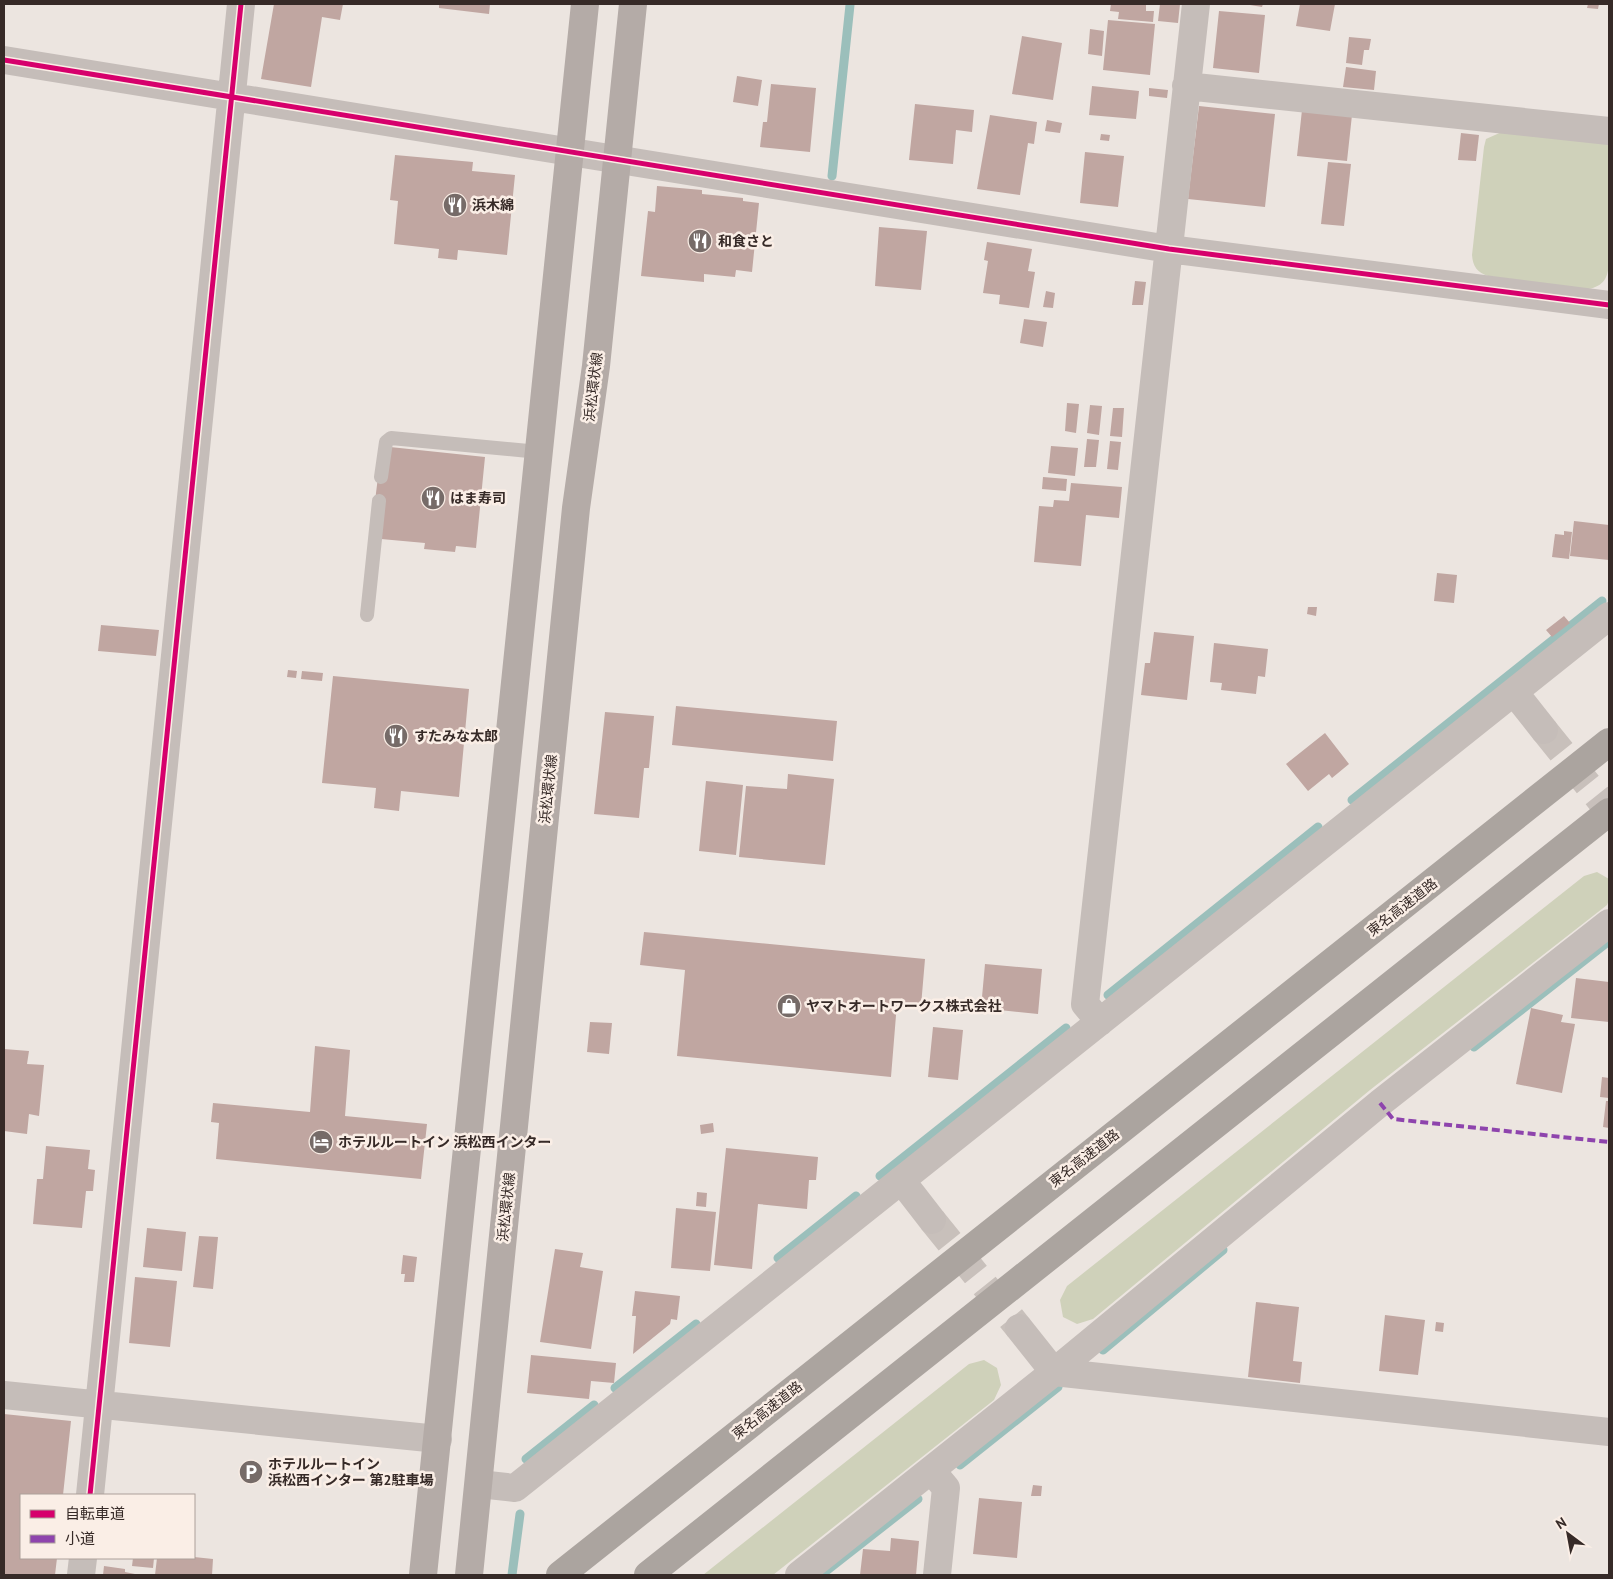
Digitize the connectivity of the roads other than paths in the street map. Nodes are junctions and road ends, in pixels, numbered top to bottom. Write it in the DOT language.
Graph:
graph roads {
  1 [pos="241,4"];
  2 [pos="585,4"];
  3 [pos="633,4"];
  4 [pos="1196,4"];
  5 [pos="4,60"];
  6 [pos="1186,86"];
  7 [pos="232,97"];
  8 [pos="1609,130"];
  9 [pos="569,153"];
  10 [pos="617,161"];
  11 [pos="1169,249"];
  12 [pos="1609,305"];
  13 [pos="538,452"];
  14 [pos="381,477"];
  15 [pos="379,501"];
  16 [pos="367,615"];
  17 [pos="1609,616"];
  18 [pos="1514,692"];
  19 [pos="1544,730"];
  20 [pos="1609,742"];
  21 [pos="1609,812"];
  22 [pos="1609,923"];
  23 [pos="1100,1022"];
  24 [pos="901,1180"];
  25 [pos="932,1220"];
  26 [pos="1018,1328"];
  27 [pos="1054,1372"];
  28 [pos="4,1394"];
  29 [pos="99,1404"];
  30 [pos="1609,1432"];
  31 [pos="438,1439"];
  32 [pos="931,1470"];
  33 [pos="479,1484"];
  34 [pos="90,1494"];
  35 [pos="83,1559"];
  36 [pos="81,1575"];
  37 [pos="424,1575"];
  38 [pos="469,1575"];
  39 [pos="560,1575"];
  40 [pos="648,1575"];
  41 [pos="799,1575"];
  42 [pos="937,1575"];
  1 -- 7 [label="street"];
  2 -- 9 [label="main road"];
  3 -- 10 [label="main road, 浜松環状線"];
  4 -- 6 [label="street"];
  5 -- 7 [label="street"];
  6 -- 8 [label="street"];
  6 -- 11 [label="street"];
  7 -- 9 [label="street"];
  7 -- 29 [label="street"];
  9 -- 10 [label="street"];
  9 -- 13 [label="main road"];
  10 -- 11 [label="street"];
  10 -- 33 [label="main road, 浜松環状線"];
  11 -- 12 [label="street"];
  11 -- 23 [label="street"];
  13 -- 14 [label="lane"];
  13 -- 31 [label="main road"];
  15 -- 16 [label="lane"];
  17 -- 18 [label="street"];
  18 -- 19 [label="street"];
  18 -- 23 [label="street"];
  20 -- 39 [label="highway, 東名高速道路"];
  21 -- 40 [label="highway"];
  22 -- 27 [label="street"];
  23 -- 24 [label="street"];
  24 -- 25 [label="street"];
  24 -- 33 [label="street"];
  26 -- 27 [label="street"];
  27 -- 30 [label="street"];
  27 -- 32 [label="street"];
  28 -- 29 [label="street"];
  29 -- 31 [label="street"];
  29 -- 34 [label="street"];
  31 -- 37 [label="main road"];
  32 -- 41 [label="street"];
  32 -- 42 [label="street"];
  33 -- 38 [label="main road, 浜松環状線"];
  35 -- 36 [label="street"];
}
